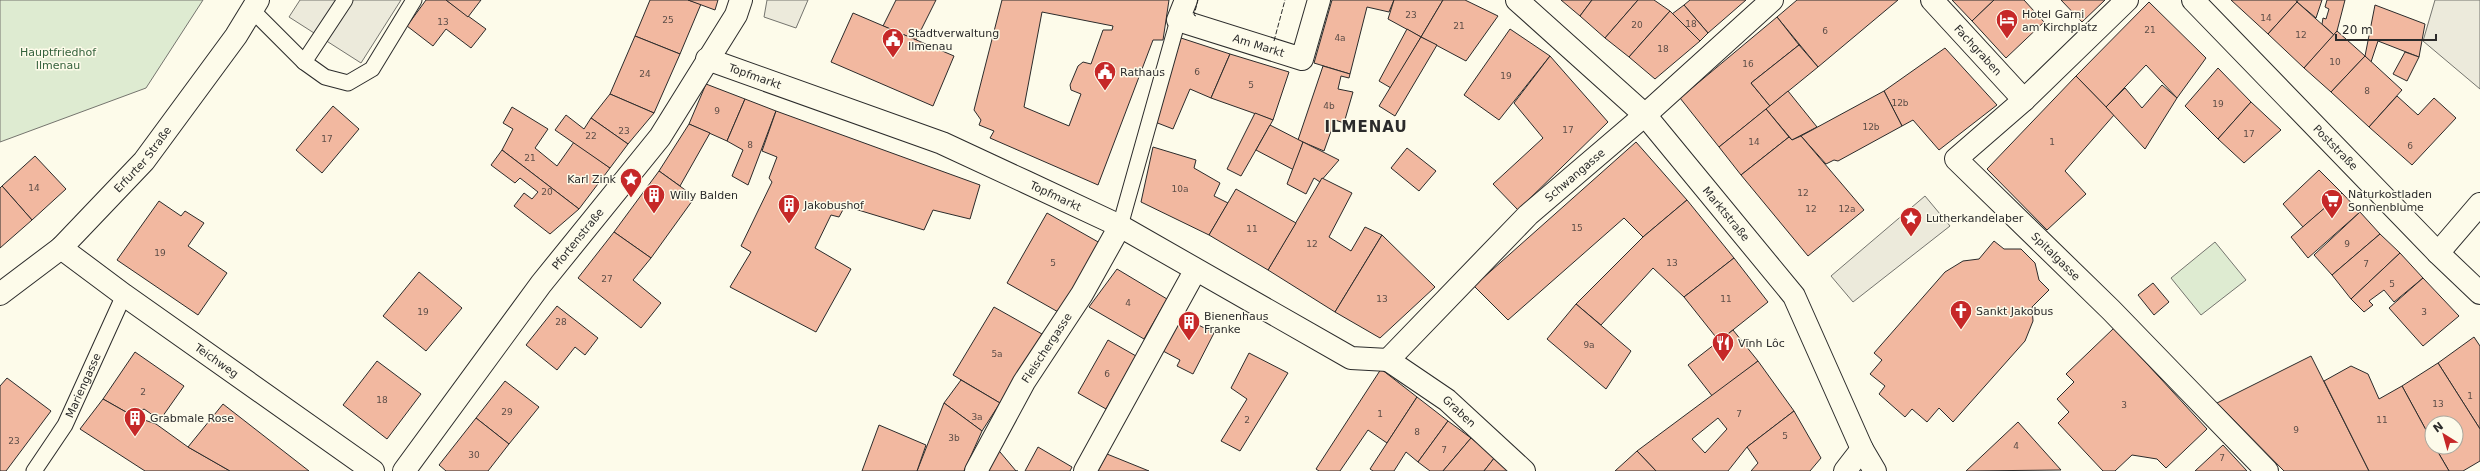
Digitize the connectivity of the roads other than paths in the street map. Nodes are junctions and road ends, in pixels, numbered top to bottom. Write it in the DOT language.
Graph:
graph roads {
  1 [pos="345,0"];
  2 [pos="414,0"];
  3 [pos="741,0"];
  4 [pos="1186,0"];
  5 [pos="1319,0"];
  6 [pos="1517,0"];
  7 [pos="1772,0"];
  8 [pos="1932,0"];
  9 [pos="2127,0"];
  10 [pos="2193,0"];
  11 [pos="255,5"];
  12 [pos="1178,20"];
  13 [pos="707,59"];
  14 [pos="304,62"];
  15 [pos="2024,100"];
  16 [pos="1645,115"];
  17 [pos="2480,204"];
  18 [pos="1120,226"];
  19 [pos="61,248"];
  20 [pos="2438,253"];
  21 [pos="1195,271"];
  22 [pos="2480,293"];
  23 [pos="0,294"];
  24 [pos="124,295"];
  25 [pos="1388,360"];
  26 [pos="1862,449"];
  27 [pos="360,468"];
  28 [pos="34,471"];
  29 [pos="404,471"];
  30 [pos="976,471"];
  31 [pos="1085,471"];
  32 [pos="1524,471"];
  33 [pos="1845,471"];
  34 [pos="1875,471"];
  35 [pos="2266,471"];
  1 -- 14 [label="lane"];
  2 -- 14 [label="lane"];
  3 -- 13 [label="street, Pfortenstraße"];
  4 -- 12 [label="street"];
  5 -- 12 [label="street, Am Markt"];
  6 -- 16 [label="street, Marktstraße"];
  7 -- 16 [label="street, Schwangasse"];
  8 -- 15 [label="street, Fachgraben"];
  9 -- 15 [label="street, Spitalgasse"];
  10 -- 20 [label="street, Poststraße"];
  11 -- 14 [label="lane"];
  11 -- 19 [label="street, Erfurter Straße"];
  12 -- 18 [label="lane"];
  13 -- 18 [label="street, Topfmarkt"];
  13 -- 29 [label="street, Pfortenstraße"];
  15 -- 35 [label="street, Spitalgasse"];
  16 -- 25 [label="street, Schwangasse"];
  16 -- 26 [label="street, Marktstraße"];
  17 -- 20 [label="street"];
  18 -- 21 [label="street, Topfmarkt"];
  18 -- 30 [label="street, Fleischergasse"];
  19 -- 23 [label="street, Erfurter Straße"];
  19 -- 24 [label="street, Teichweg"];
  20 -- 22 [label="street, Poststraße"];
  21 -- 25 [label="street, Topfmarkt"];
  21 -- 31 [label="street"];
  24 -- 27 [label="street, Teichweg"];
  24 -- 28 [label="lane, Mariengasse"];
  25 -- 32 [label="street, Graben"];
  26 -- 33 [label="street"];
  26 -- 34 [label="street, Marktstraße"];
}
